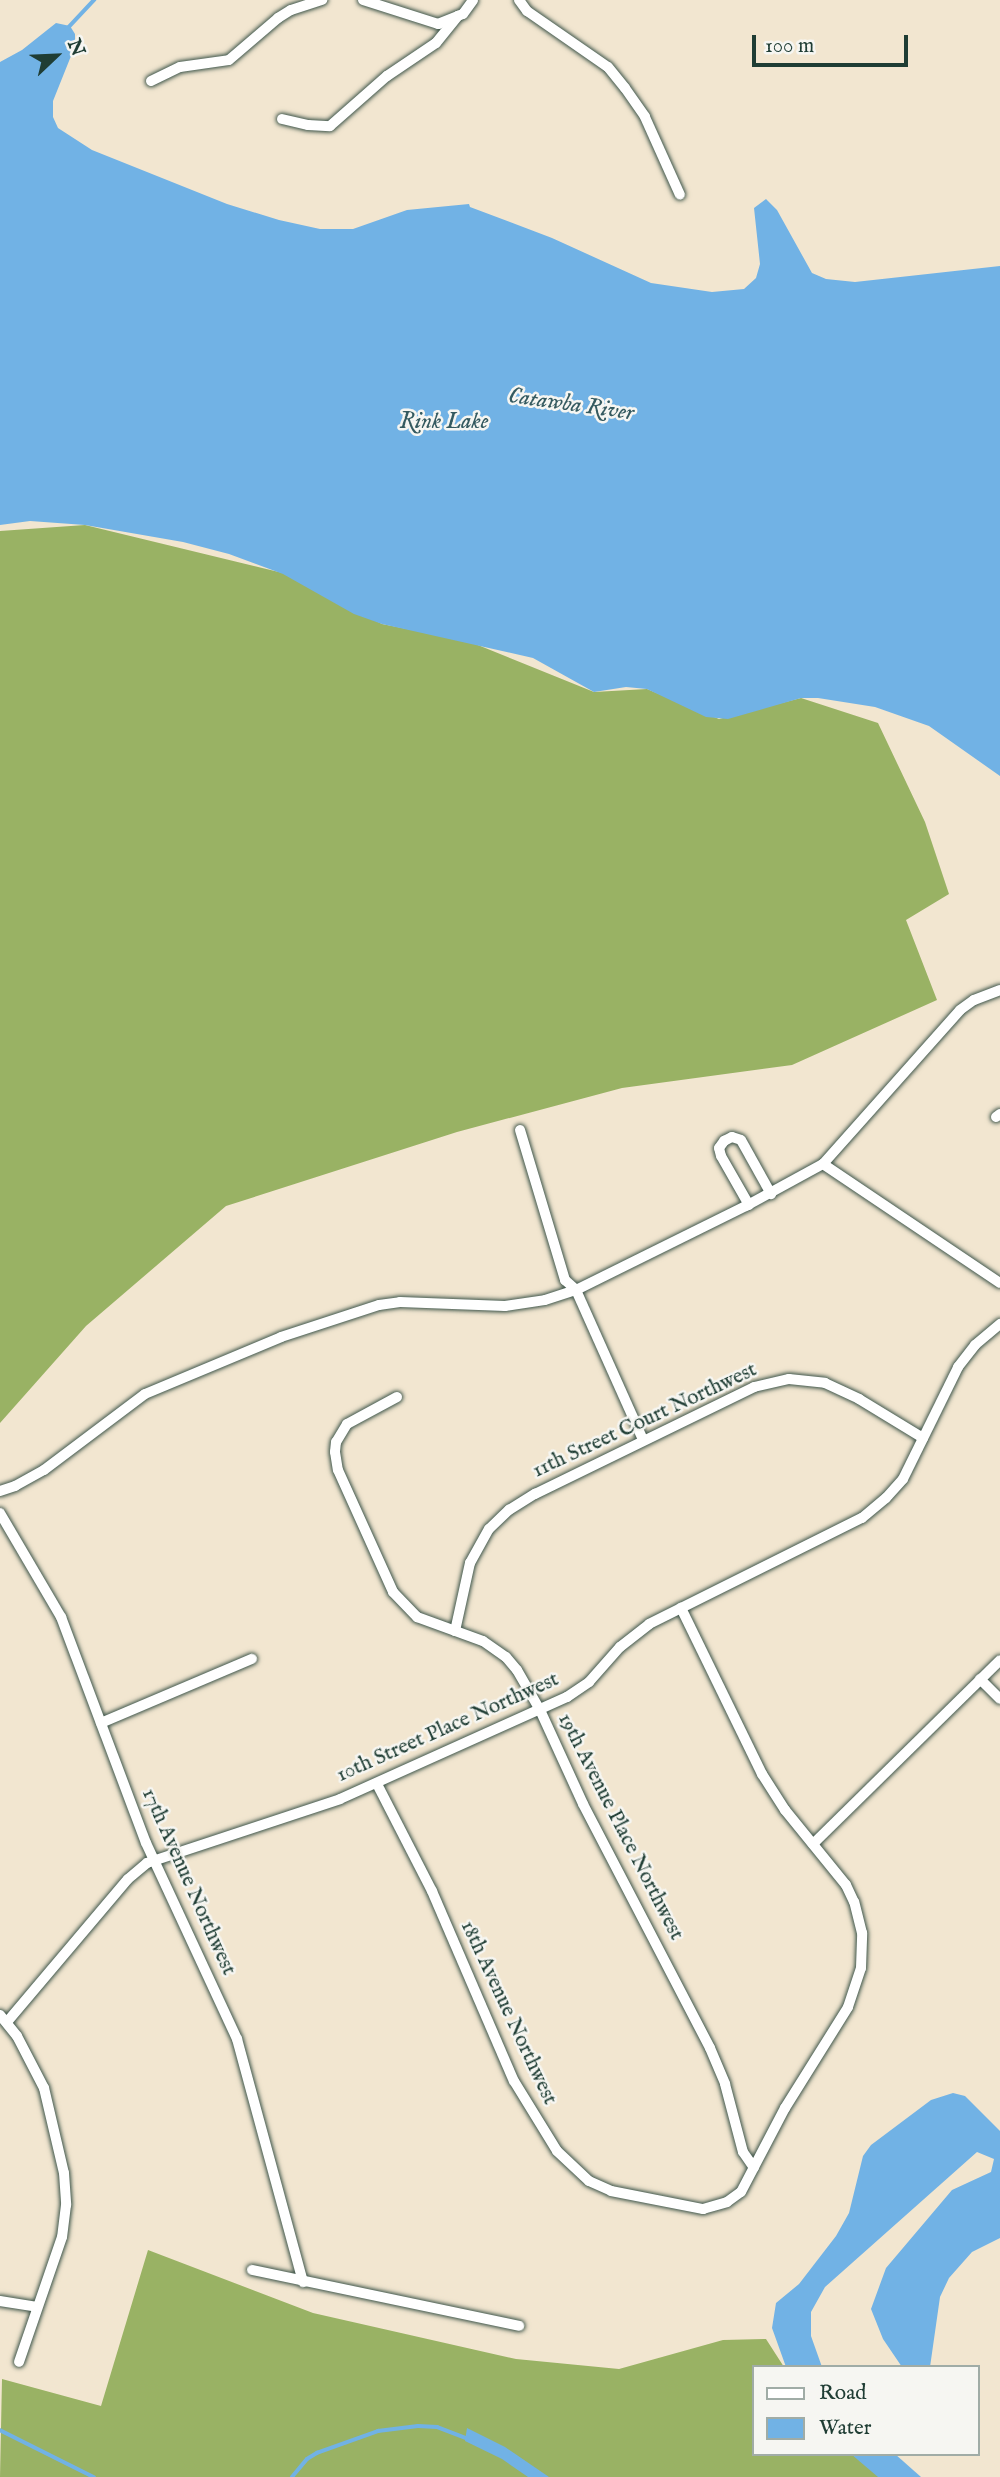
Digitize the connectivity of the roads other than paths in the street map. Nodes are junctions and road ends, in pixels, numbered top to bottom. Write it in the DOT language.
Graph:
graph roads {
  1 [pos="322,0"];
  2 [pos="363,0"];
  3 [pos="473,0"];
  4 [pos="519,0"];
  5 [pos="458,16"];
  6 [pos="151,81"];
  7 [pos="282,119"];
  8 [pos="681,195"];
  9 [pos="1000,990"];
  10 [pos="520,1130"];
  11 [pos="823,1164"];
  12 [pos="771,1194"];
  13 [pos="749,1205"];
  14 [pos="1000,1283"];
  15 [pos="576,1290"];
  16 [pos="1000,1324"];
  17 [pos="397,1397"];
  18 [pos="923,1438"];
  19 [pos="643,1440"];
  20 [pos="0,1491"];
  21 [pos="0,1513"];
  22 [pos="681,1608"];
  23 [pos="455,1631"];
  24 [pos="252,1659"];
  25 [pos="1000,1660"];
  26 [pos="980,1679"];
  27 [pos="1000,1699"];
  28 [pos="540,1710"];
  29 [pos="101,1723"];
  30 [pos="377,1784"];
  31 [pos="813,1844"];
  32 [pos="156,1863"];
  33 [pos="3,2019"];
  34 [pos="754,2168"];
  35 [pos="253,2270"];
  36 [pos="303,2282"];
  37 [pos="0,2301"];
  38 [pos="36,2307"];
  39 [pos="519,2326"];
  40 [pos="19,2362"];
  1 -- 6 [label="street"];
  2 -- 5 [label="street"];
  3 -- 5 [label="street"];
  4 -- 8 [label="street"];
  5 -- 7 [label="street"];
  9 -- 11 [label="street"];
  10 -- 15 [label="street"];
  11 -- 12 [label="street"];
  11 -- 14 [label="street"];
  12 -- 13 [label="street"];
  12 -- 13 [label="street"];
  13 -- 15 [label="street"];
  15 -- 19 [label="street"];
  15 -- 20 [label="street"];
  16 -- 18 [label="street, 10th Street Place Northwest"];
  17 -- 23 [label="street, 19th Avenue Place Northwest"];
  18 -- 19 [label="street, 11th Street Court Northwest"];
  18 -- 22 [label="street, 10th Street Place Northwest"];
  19 -- 23 [label="street, 11th Street Court Northwest"];
  21 -- 29 [label="street, 17th Avenue Northwest"];
  22 -- 28 [label="street, 10th Street Place Northwest"];
  22 -- 31 [label="street, 18th Avenue Northwest"];
  23 -- 28 [label="street, 19th Avenue Place Northwest"];
  24 -- 29 [label="street"];
  25 -- 26 [label="street"];
  26 -- 27 [label="street"];
  26 -- 31 [label="street"];
  28 -- 30 [label="street, 10th Street Place Northwest"];
  28 -- 34 [label="street, 19th Avenue Place Northwest"];
  29 -- 32 [label="street, 17th Avenue Northwest"];
  30 -- 32 [label="street, 10th Street Place Northwest"];
  30 -- 34 [label="street, 18th Avenue Northwest"];
  31 -- 34 [label="street, 18th Avenue Northwest"];
  32 -- 33 [label="street, 10th Street Place Northwest"];
  32 -- 36 [label="street, 17th Avenue Northwest"];
  33 -- 38 [label="street"];
  35 -- 36 [label="street"];
  36 -- 39 [label="street"];
  37 -- 38 [label="street"];
  38 -- 40 [label="street"];
}
